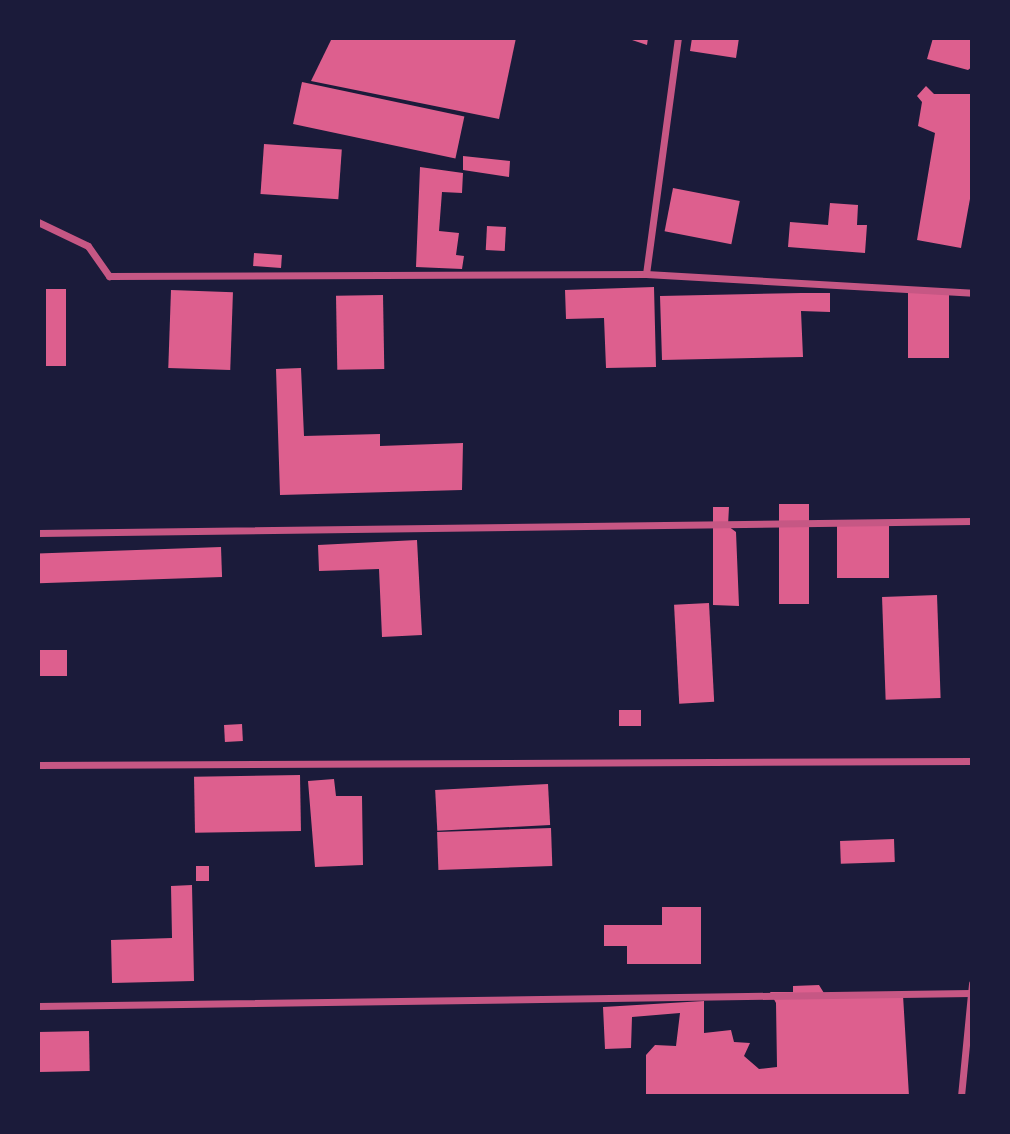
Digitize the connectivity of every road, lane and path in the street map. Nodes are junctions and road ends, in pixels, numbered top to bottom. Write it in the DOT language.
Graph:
graph roads {
  1 [pos="678,38"];
  2 [pos="38,222"];
  3 [pos="646,274"];
  4 [pos="971,293"];
  5 [pos="971,521"];
  6 [pos="38,533"];
  7 [pos="971,761"];
  8 [pos="38,765"];
  9 [pos="971,984"];
  10 [pos="971,993"];
  11 [pos="38,1006"];
  12 [pos="967,1082"];
  13 [pos="961,1096"];
  1 -- 3 [label="street"];
  2 -- 3 [label="street"];
  3 -- 4 [label="street"];
  5 -- 6 [label="street"];
  7 -- 8 [label="street"];
  9 -- 10 [label="street"];
  10 -- 11 [label="street"];
  10 -- 12 [label="street"];
  12 -- 13 [label="street"];
}
